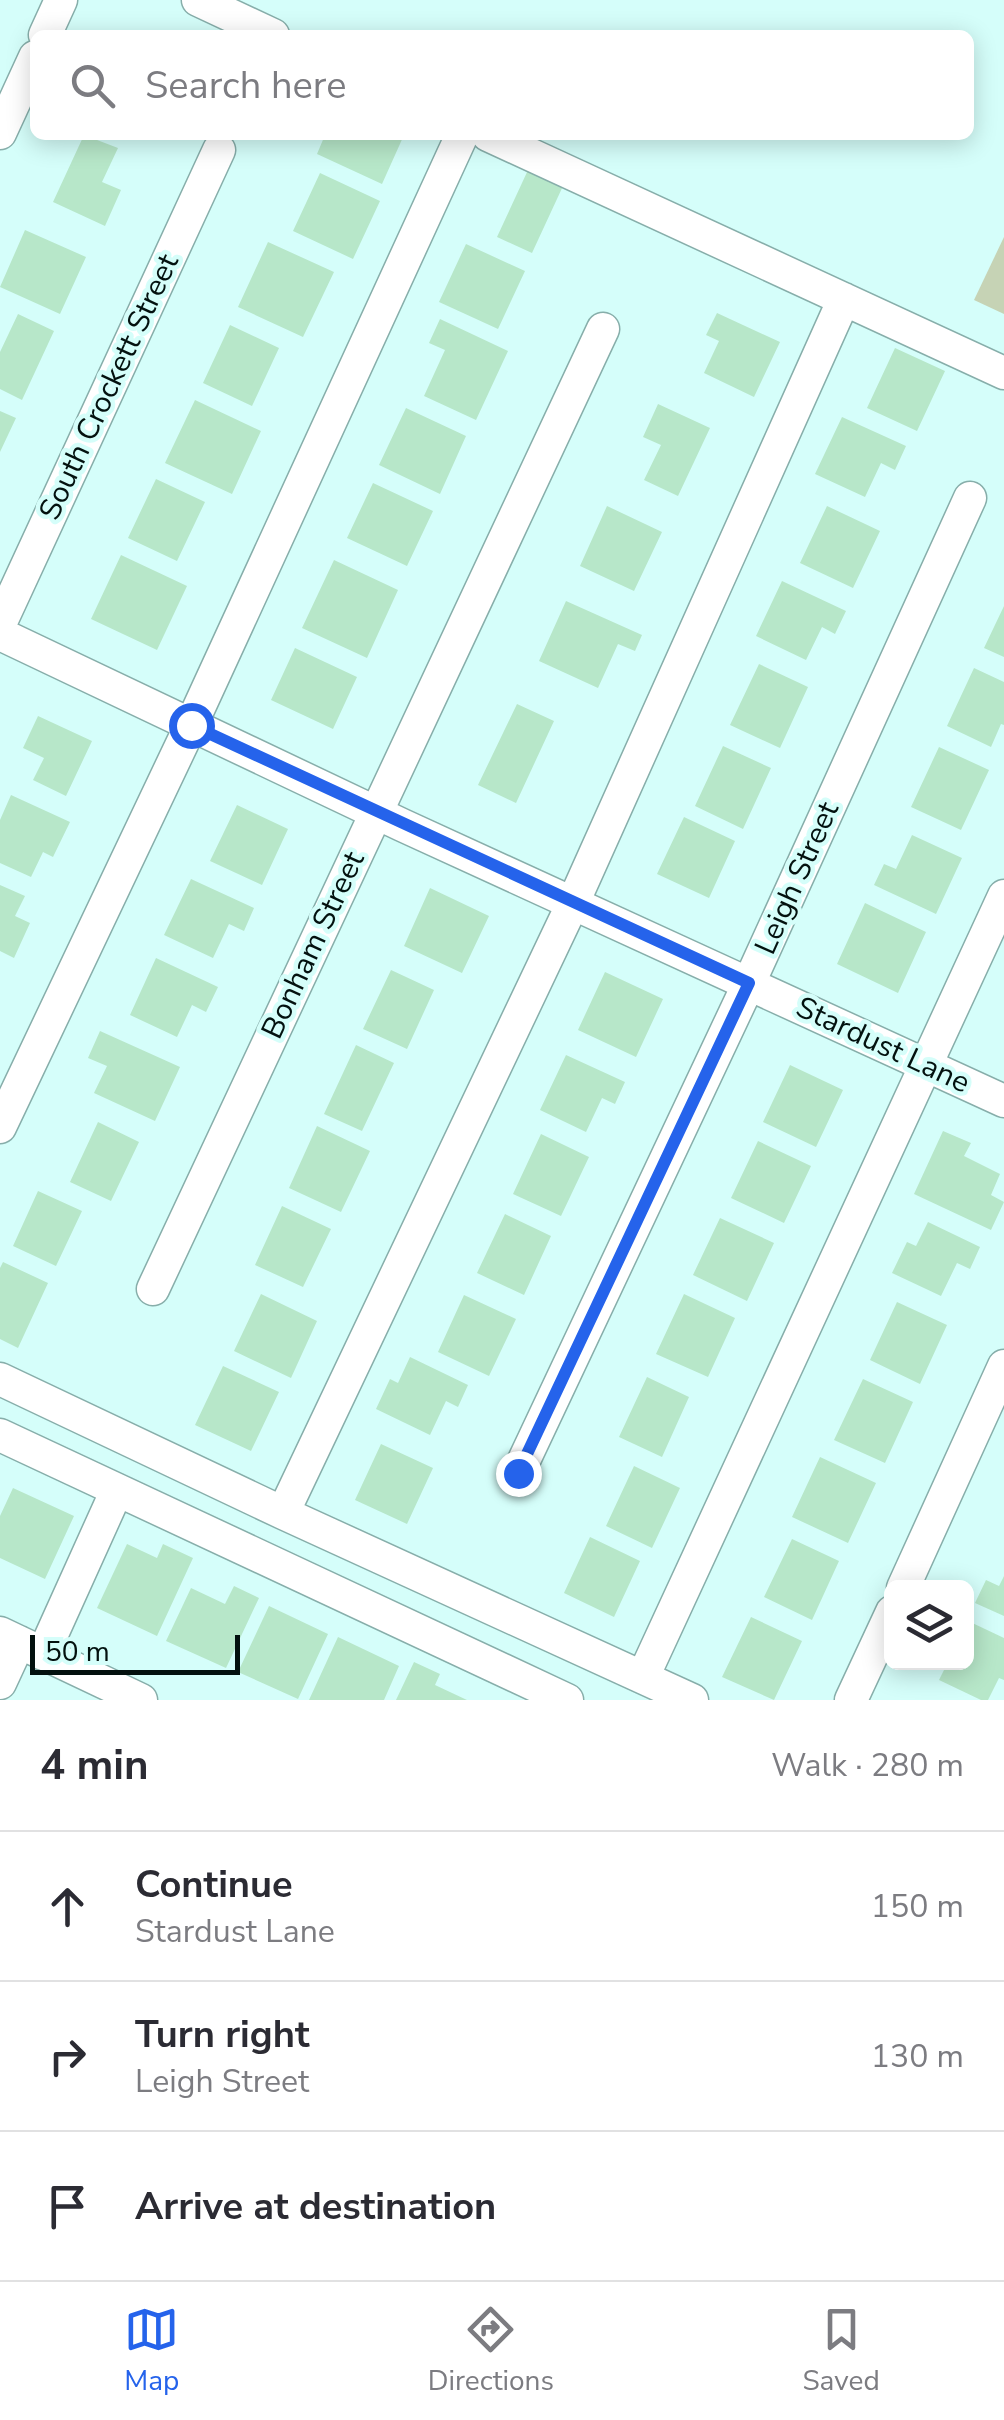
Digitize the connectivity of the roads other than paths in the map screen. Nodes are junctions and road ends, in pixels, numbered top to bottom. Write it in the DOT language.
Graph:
graph roads {
  1 [pos="61,0"];
  2 [pos="198,0"];
  3 [pos="47,30"];
  4 [pos="262,30"];
  5 [pos="30,68"];
  6 [pos="0,133"];
  7 [pos="460,140"];
  8 [pos="499,140"];
  9 [pos="219,150"];
  10 [pos="844,299"];
  11 [pos="603,330"];
  12 [pos="1004,373"];
  13 [pos="970,498"];
  14 [pos="0,624"];
  15 [pos="0,634"];
  16 [pos="191,725"];
  17 [pos="375,812"];
  18 [pos="1004,896"];
  19 [pos="573,903"];
  20 [pos="749,983"];
  21 [pos="925,1064"];
  22 [pos="1004,1101"];
  23 [pos="0,1127"];
  24 [pos="153,1290"];
  25 [pos="1004,1366"];
  26 [pos="0,1379"];
  27 [pos="0,1435"];
  28 [pos="518,1473"];
  29 [pos="116,1490"];
  30 [pos="283,1513"];
  31 [pos="907,1580"];
  32 [pos="884,1630"];
  33 [pos="21,1643"];
  34 [pos="643,1677"];
  35 [pos="0,1683"];
  36 [pos="141,1700"];
  37 [pos="567,1700"];
  38 [pos="692,1700"];
  39 [pos="852,1700"];
  1 -- 3 [label="street"];
  2 -- 4 [label="street"];
  5 -- 6 [label="street"];
  7 -- 16 [label="street"];
  8 -- 10 [label="street"];
  9 -- 14 [label="street, South Crockett Street"];
  10 -- 12 [label="street"];
  10 -- 19 [label="street"];
  11 -- 17 [label="street, Bonham Street"];
  13 -- 20 [label="street, Leigh Street"];
  15 -- 16 [label="street, Stardust Lane"];
  16 -- 17 [label="street, Stardust Lane"];
  16 -- 23 [label="street"];
  17 -- 19 [label="street, Stardust Lane"];
  17 -- 24 [label="street, Bonham Street"];
  18 -- 21 [label="street"];
  19 -- 20 [label="street, Stardust Lane"];
  19 -- 30 [label="street"];
  20 -- 21 [label="street, Stardust Lane"];
  20 -- 28 [label="street, Leigh Street"];
  21 -- 22 [label="street, Stardust Lane"];
  21 -- 34 [label="street"];
  25 -- 31 [label="street"];
  26 -- 30 [label="street"];
  27 -- 29 [label="street"];
  29 -- 33 [label="street"];
  29 -- 37 [label="street"];
  30 -- 34 [label="street"];
  32 -- 39 [label="street"];
  33 -- 35 [label="street"];
  33 -- 36 [label="street"];
  34 -- 38 [label="street"];
}
